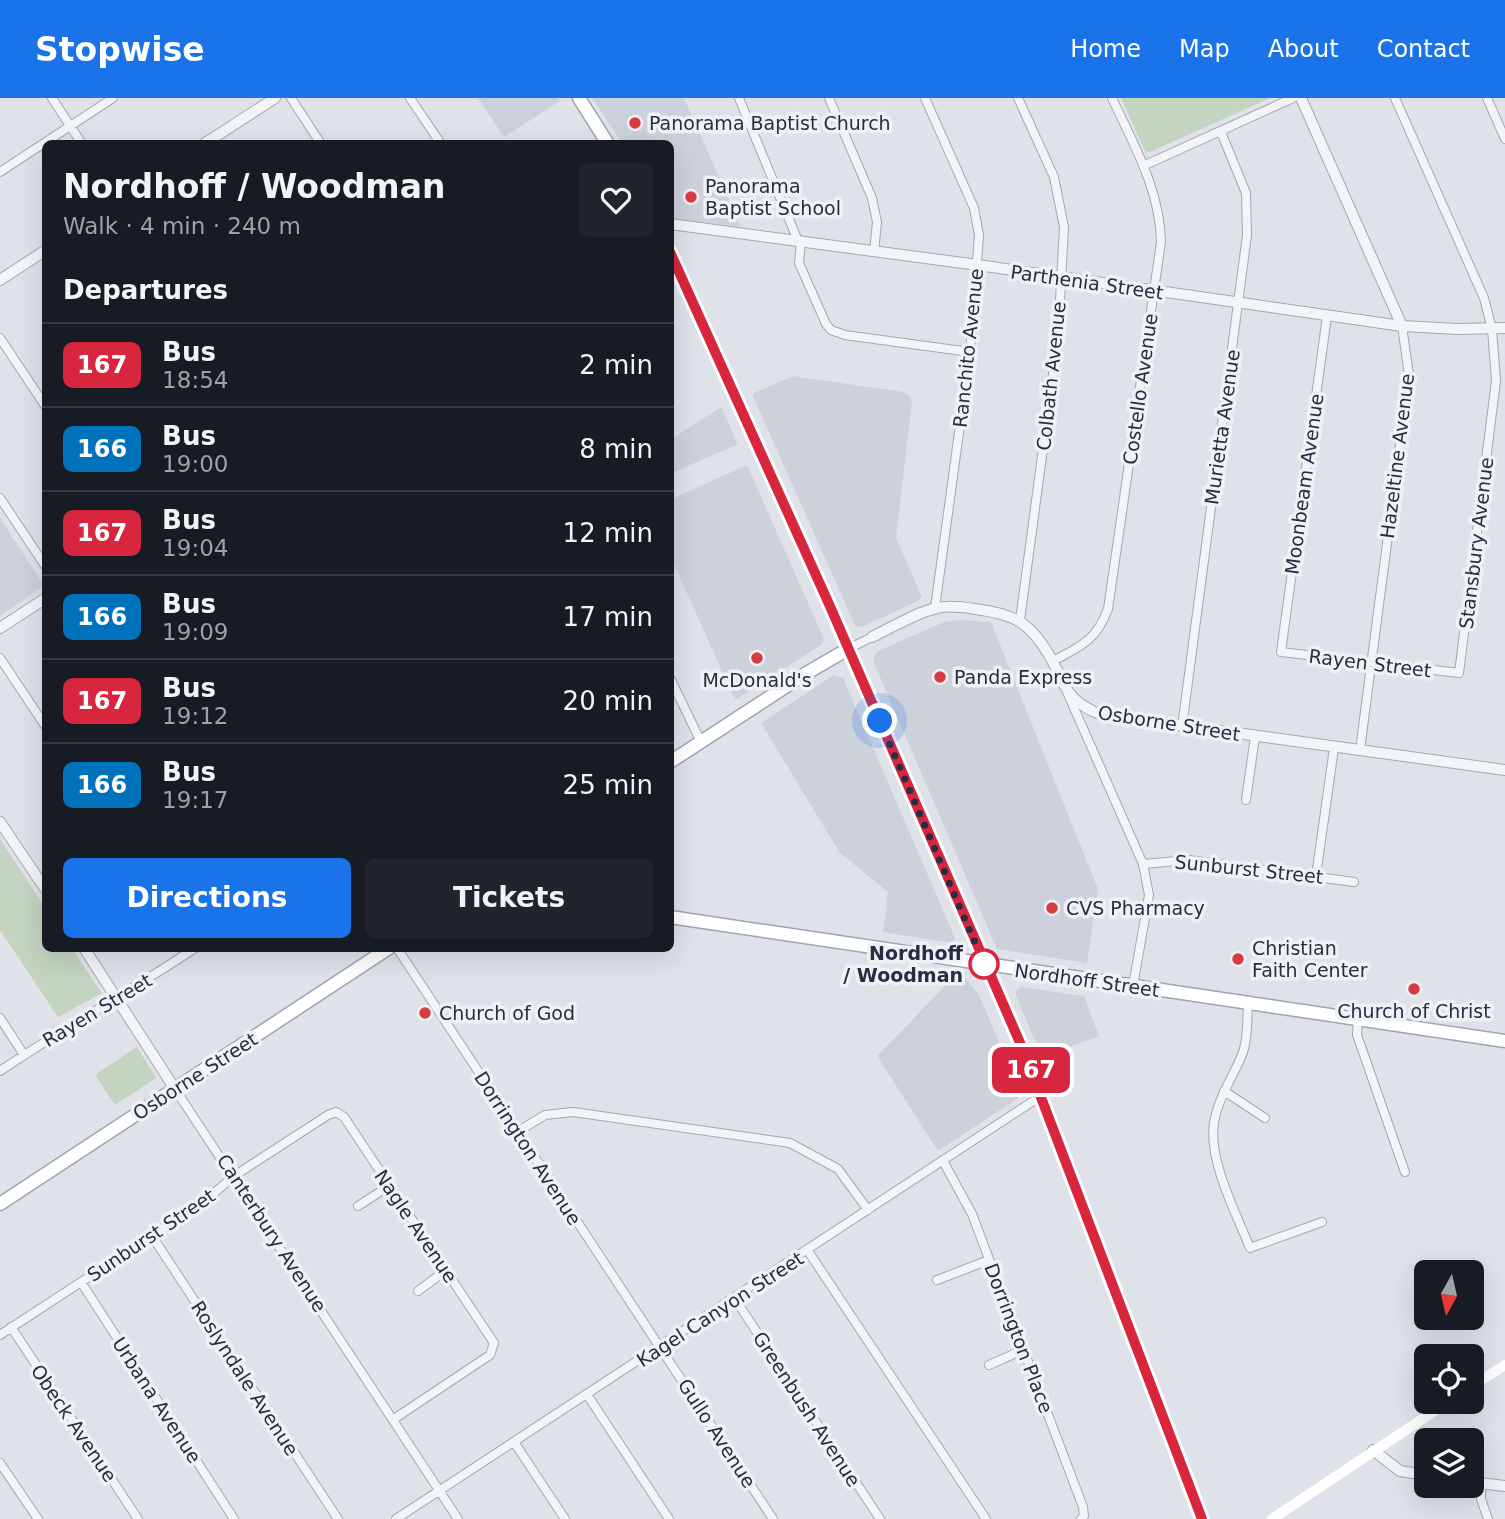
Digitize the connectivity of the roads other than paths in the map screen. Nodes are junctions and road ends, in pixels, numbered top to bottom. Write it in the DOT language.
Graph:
graph roads {
  1 [pos="52,98"];
  2 [pos="113,98"];
  3 [pos="275,98"];
  4 [pos="290,98"];
  5 [pos="410,98"];
  6 [pos="579,98"];
  7 [pos="739,98"];
  8 [pos="829,98"];
  9 [pos="925,98"];
  10 [pos="1018,98"];
  11 [pos="1112,98"];
  12 [pos="1293,98"];
  13 [pos="1301,98"];
  14 [pos="1395,98"];
  15 [pos="1487,98"];
  16 [pos="69,126"];
  17 [pos="1221,132"];
  18 [pos="1505,139"];
  19 [pos="48,140"];
  20 [pos="79,140"];
  21 [pos="210,140"];
  22 [pos="317,140"];
  23 [pos="438,140"];
  24 [pos="605,140"];
  25 [pos="42,144"];
  26 [pos="1143,166"];
  27 [pos="0,172"];
  28 [pos="674,225"];
  29 [pos="799,241"];
  30 [pos="874,251"];
  31 [pos="42,253"];
  32 [pos="674,261"];
  33 [pos="978,265"];
  34 [pos="1060,279"];
  35 [pos="0,280"];
  36 [pos="1154,291"];
  37 [pos="1239,303"];
  38 [pos="1327,316"];
  39 [pos="1402,326"];
  40 [pos="1505,328"];
  41 [pos="1492,329"];
  42 [pos="0,338"];
  43 [pos="970,352"];
  44 [pos="42,401"];
  45 [pos="0,498"];
  46 [pos="42,561"];
  47 [pos="42,601"];
  48 [pos="935,608"];
  49 [pos="1020,620"];
  50 [pos="0,628"];
  51 [pos="872,637"];
  52 [pos="848,649"];
  53 [pos="1281,652"];
  54 [pos="0,657"];
  55 [pos="1053,661"];
  56 [pos="1370,663"];
  57 [pos="1459,673"];
  58 [pos="674,686"];
  59 [pos="1067,692"];
  60 [pos="42,721"];
  61 [pos="1182,727"];
  62 [pos="1255,737"];
  63 [pos="701,742"];
  64 [pos="1334,748"];
  65 [pos="1360,750"];
  66 [pos="674,759"];
  67 [pos="1505,770"];
  68 [pos="1246,800"];
  69 [pos="0,822"];
  70 [pos="1143,864"];
  71 [pos="1316,876"];
  72 [pos="1354,881"];
  73 [pos="42,884"];
  74 [pos="674,918"];
  75 [pos="87,952"];
  76 [pos="188,952"];
  77 [pos="383,952"];
  78 [pos="400,952"];
  79 [pos="985,965"];
  80 [pos="1133,986"];
  81 [pos="117,1000"];
  82 [pos="1248,1003"];
  83 [pos="0,1018"];
  84 [pos="1358,1019"];
  85 [pos="1505,1041"];
  86 [pos="24,1055"];
  87 [pos="0,1071"];
  88 [pos="175,1089"];
  89 [pos="1224,1091"];
  90 [pos="1041,1096"];
  91 [pos="336,1112"];
  92 [pos="1265,1118"];
  93 [pos="517,1132"];
  94 [pos="943,1161"];
  95 [pos="1405,1172"];
  96 [pos="234,1176"];
  97 [pos="389,1186"];
  98 [pos="0,1204"];
  99 [pos="358,1206"];
  100 [pos="868,1210"];
  101 [pos="1322,1222"];
  102 [pos="152,1236"];
  103 [pos="808,1251"];
  104 [pos="989,1260"];
  105 [pos="445,1270"];
  106 [pos="937,1280"];
  107 [pos="81,1282"];
  108 [pos="418,1291"];
  109 [pos="735,1299"];
  110 [pos="11,1328"];
  111 [pos="0,1335"];
  112 [pos="660,1347"];
  113 [pos="1023,1350"];
  114 [pos="989,1365"];
  115 [pos="1505,1365"];
  116 [pos="1484,1378"];
  117 [pos="587,1396"];
  118 [pos="1429,1414"];
  119 [pos="394,1419"];
  120 [pos="514,1441"];
  121 [pos="1373,1450"];
  122 [pos="0,1463"];
  123 [pos="1414,1473"];
  124 [pos="1484,1483"];
  125 [pos="1505,1486"];
  126 [pos="440,1491"];
  127 [pos="1481,1498"];
  128 [pos="1486,1518"];
  129 [pos="38,1519"];
  130 [pos="138,1519"];
  131 [pos="234,1519"];
  132 [pos="338,1519"];
  133 [pos="396,1519"];
  134 [pos="458,1519"];
  135 [pos="565,1519"];
  136 [pos="669,1519"];
  137 [pos="773,1519"];
  138 [pos="880,1519"];
  139 [pos="986,1519"];
  140 [pos="1081,1519"];
  141 [pos="1202,1519"];
  142 [pos="1272,1519"];
  1 -- 16 [label="street"];
  2 -- 16 [label="street"];
  3 -- 21 [label="street"];
  4 -- 22 [label="street"];
  5 -- 23 [label="street"];
  6 -- 24 [label="main road"];
  7 -- 29 [label="street"];
  8 -- 30 [label="street"];
  9 -- 33 [label="street, Ranchito Avenue"];
  10 -- 34 [label="street, Colbath Avenue"];
  11 -- 26 [label="street, Costello Avenue"];
  12 -- 17 [label="street"];
  13 -- 39 [label="street, Hazeltine Avenue"];
  14 -- 41 [label="street, Stansbury Avenue"];
  15 -- 18 [label="street"];
  16 -- 19 [label="street"];
  16 -- 20 [label="street"];
  17 -- 26 [label="street"];
  17 -- 37 [label="street, Murietta Avenue"];
  25 -- 27 [label="street"];
  26 -- 36 [label="street, Costello Avenue"];
  28 -- 29 [label="street, Parthenia Street"];
  29 -- 30 [label="street, Parthenia Street"];
  29 -- 43 [label="street"];
  30 -- 33 [label="street, Parthenia Street"];
  31 -- 35 [label="street"];
  32 -- 52 [label="main road"];
  33 -- 34 [label="street, Parthenia Street"];
  33 -- 43 [label="street, Ranchito Avenue"];
  34 -- 36 [label="street, Parthenia Street"];
  34 -- 49 [label="street, Colbath Avenue"];
  36 -- 37 [label="street, Parthenia Street"];
  36 -- 55 [label="street, Costello Avenue"];
  37 -- 38 [label="street, Parthenia Street"];
  37 -- 61 [label="street, Murietta Avenue"];
  38 -- 39 [label="street, Parthenia Street"];
  38 -- 53 [label="street, Moonbeam Avenue"];
  39 -- 41 [label="street, Parthenia Street"];
  39 -- 56 [label="street, Hazeltine Avenue"];
  40 -- 41 [label="street, Parthenia Street"];
  41 -- 57 [label="street, Stansbury Avenue"];
  42 -- 44 [label="street"];
  43 -- 48 [label="street, Ranchito Avenue"];
  45 -- 46 [label="street"];
  47 -- 50 [label="street"];
  48 -- 49 [label="street"];
  48 -- 51 [label="street"];
  49 -- 55 [label="street, Osborne Street"];
  51 -- 52 [label="street"];
  52 -- 63 [label="main road"];
  52 -- 79 [label="main road"];
  53 -- 56 [label="street, Rayen Street"];
  54 -- 60 [label="street"];
  55 -- 59 [label="street, Osborne Street"];
  56 -- 57 [label="street, Rayen Street"];
  56 -- 65 [label="street, Hazeltine Avenue"];
  58 -- 63 [label="street"];
  59 -- 61 [label="street, Osborne Street"];
  59 -- 70 [label="street"];
  61 -- 62 [label="street, Osborne Street"];
  62 -- 64 [label="street, Osborne Street"];
  62 -- 68 [label="street"];
  63 -- 66 [label="main road"];
  64 -- 65 [label="street, Osborne Street"];
  64 -- 71 [label="street"];
  65 -- 67 [label="street, Osborne Street"];
  69 -- 73 [label="street"];
  70 -- 71 [label="street, Sunburst Street"];
  70 -- 80 [label="street"];
  71 -- 72 [label="street, Sunburst Street"];
  74 -- 79 [label="main road, Nordhoff Street"];
  75 -- 81 [label="street, Canterbury Avenue"];
  76 -- 81 [label="street, Rayen Street"];
  77 -- 88 [label="main road, Osborne Street"];
  78 -- 93 [label="street, Dorrington Avenue"];
  79 -- 80 [label="main road, Nordhoff Street"];
  79 -- 90 [label="main road"];
  80 -- 82 [label="main road, Nordhoff Street"];
  81 -- 86 [label="street, Rayen Street"];
  81 -- 88 [label="street, Canterbury Avenue"];
  82 -- 84 [label="main road, Nordhoff Street"];
  82 -- 89 [label="street"];
  83 -- 86 [label="street"];
  84 -- 85 [label="main road, Nordhoff Street"];
  84 -- 95 [label="street"];
  86 -- 87 [label="street, Rayen Street"];
  88 -- 96 [label="street, Canterbury Avenue"];
  88 -- 98 [label="main road, Osborne Street"];
  89 -- 92 [label="street"];
  89 -- 101 [label="street"];
  90 -- 94 [label="street, Kagel Canyon Street"];
  90 -- 141 [label="main road"];
  91 -- 96 [label="street, Sunburst Street"];
  91 -- 97 [label="street, Nagle Avenue"];
  93 -- 100 [label="street"];
  93 -- 112 [label="street, Dorrington Avenue"];
  94 -- 100 [label="street, Kagel Canyon Street"];
  94 -- 104 [label="street, Dorrington Place"];
  96 -- 102 [label="street, Sunburst Street"];
  96 -- 119 [label="street, Canterbury Avenue"];
  97 -- 99 [label="street"];
  97 -- 105 [label="street, Nagle Avenue"];
  100 -- 103 [label="street, Kagel Canyon Street"];
  102 -- 107 [label="street, Sunburst Street"];
  102 -- 132 [label="street, Roslyndale Avenue"];
  103 -- 109 [label="street, Kagel Canyon Street"];
  103 -- 139 [label="street"];
  104 -- 106 [label="street"];
  104 -- 113 [label="street, Dorrington Place"];
  105 -- 108 [label="street"];
  105 -- 119 [label="street, Nagle Avenue"];
  107 -- 110 [label="street, Sunburst Street"];
  107 -- 131 [label="street, Urbana Avenue"];
  109 -- 112 [label="street, Kagel Canyon Street"];
  109 -- 138 [label="street, Greenbush Avenue"];
  110 -- 111 [label="street, Sunburst Street"];
  110 -- 130 [label="street, Obeck Avenue"];
  112 -- 117 [label="street, Kagel Canyon Street"];
  112 -- 137 [label="street, Gullo Avenue"];
  113 -- 114 [label="street"];
  113 -- 140 [label="street, Dorrington Place"];
  115 -- 116 [label="main road"];
  117 -- 120 [label="street, Kagel Canyon Street"];
  117 -- 136 [label="street"];
  118 -- 121 [label="main road"];
  119 -- 126 [label="street, Canterbury Avenue"];
  120 -- 126 [label="street, Kagel Canyon Street"];
  120 -- 135 [label="street"];
  121 -- 123 [label="street"];
  121 -- 142 [label="main road"];
  122 -- 129 [label="street"];
  124 -- 125 [label="street"];
  126 -- 133 [label="street, Kagel Canyon Street"];
  126 -- 134 [label="street, Canterbury Avenue"];
  127 -- 128 [label="street"];
}
